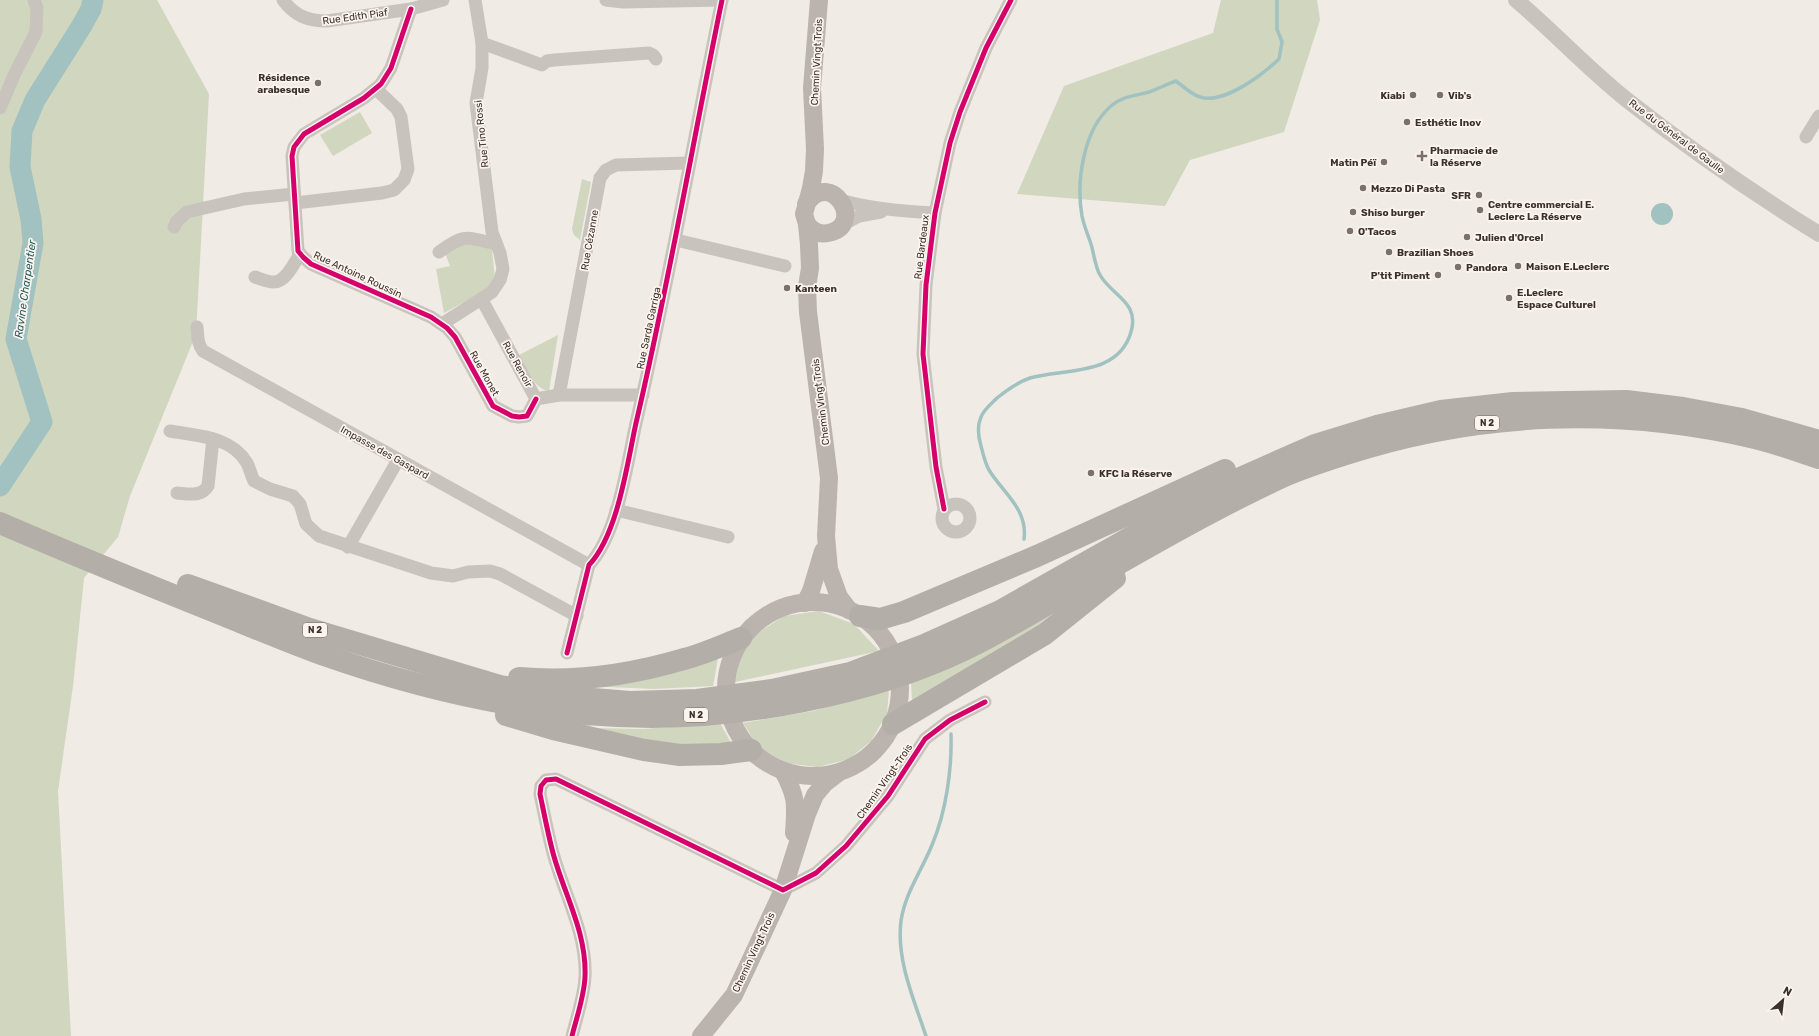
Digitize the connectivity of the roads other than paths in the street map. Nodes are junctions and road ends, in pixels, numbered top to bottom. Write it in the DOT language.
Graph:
graph roads {
  1 [pos="34,0"];
  2 [pos="283,0"];
  3 [pos="442,0"];
  4 [pos="475,0"];
  5 [pos="606,0"];
  6 [pos="722,0"];
  7 [pos="819,0"];
  8 [pos="1011,0"];
  9 [pos="1516,0"];
  10 [pos="1529,0"];
  11 [pos="411,9"];
  12 [pos="1545,25"];
  13 [pos="482,43"];
  14 [pos="656,60"];
  15 [pos="376,90"];
  16 [pos="0,108"];
  17 [pos="1819,116"];
  18 [pos="1806,137"];
  19 [pos="815,148"];
  20 [pos="689,163"];
  21 [pos="837,197"];
  22 [pos="294,198"];
  23 [pos="806,204"];
  24 [pos="891,211"];
  25 [pos="935,212"];
  26 [pos="807,224"];
  27 [pos="174,227"];
  28 [pos="836,229"];
  29 [pos="1819,234"];
  30 [pos="676,240"];
  31 [pos="496,244"];
  32 [pos="439,252"];
  33 [pos="300,254"];
  34 [pos="785,266"];
  35 [pos="810,268"];
  36 [pos="255,277"];
  37 [pos="482,300"];
  38 [pos="442,324"];
  39 [pos="197,326"];
  40 [pos="558,395"];
  41 [pos="643,395"];
  42 [pos="536,399"];
  43 [pos="170,431"];
  44 [pos="213,439"];
  45 [pos="1819,441"];
  46 [pos="1314,445"];
  47 [pos="1819,458"];
  48 [pos="398,460"];
  49 [pos="177,493"];
  50 [pos="0,507"];
  51 [pos="616,510"];
  52 [pos="944,510"];
  53 [pos="0,523"];
  54 [pos="1172,534"];
  55 [pos="826,536"];
  56 [pos="728,537"];
  57 [pos="348,547"];
  58 [pos="589,565"];
  59 [pos="200,598"];
  60 [pos="805,602"];
  61 [pos="854,613"];
  62 [pos="577,616"];
  63 [pos="742,638"];
  64 [pos="567,653"];
  65 [pos="322,654"];
  66 [pos="430,664"];
  67 [pos="985,702"];
  68 [pos="893,724"];
  69 [pos="751,750"];
  70 [pos="783,771"];
  71 [pos="839,772"];
  72 [pos="792,861"];
  73 [pos="783,890"];
  74 [pos="572,1036"];
  75 [pos="700,1036"];
  1 -- 16 [label="street"];
  2 -- 11 [label="street, Rue Edith Piaf"];
  3 -- 11 [label="street"];
  4 -- 13 [label="street, Rue Tino Rossi"];
  5 -- 6 [label="street"];
  6 -- 20 [label="street, Rue Sarda Garriga"];
  7 -- 19 [label="main road, Chemin Vingt Trois"];
  8 -- 25 [label="street, Rue Bardeaux"];
  9 -- 12 [label="street, Rue du Général de Gaulle"];
  10 -- 12 [label="street, Rue du Général de Gaulle"];
  11 -- 15 [label="street, Rue Antoine Roussin"];
  12 -- 29 [label="street, Rue du Général de Gaulle"];
  13 -- 14 [label="street"];
  13 -- 31 [label="street, Rue Tino Rossi"];
  15 -- 22 [label="street, Rue Antoine Roussin"];
  15 -- 22 [label="street"];
  17 -- 18 [label="street"];
  19 -- 21 [label="main road, Chemin Vingt Trois"];
  19 -- 23 [label="main road, Chemin Vingt Trois"];
  20 -- 30 [label="street, Rue Sarda Garriga"];
  20 -- 40 [label="street, Rue Cézanne"];
  21 -- 23 [label="main road"];
  21 -- 24 [label="street"];
  21 -- 28 [label="main road, Chemin Vingt Trois"];
  22 -- 27 [label="street"];
  22 -- 33 [label="street, Rue Antoine Roussin"];
  23 -- 26 [label="main road, Chemin Vingt Trois"];
  24 -- 25 [label="street"];
  24 -- 28 [label="street"];
  25 -- 52 [label="street, Rue Bardeaux"];
  26 -- 28 [label="main road"];
  26 -- 35 [label="main road, Chemin Vingt Trois"];
  28 -- 35 [label="main road, Chemin Vingt Trois"];
  30 -- 34 [label="street"];
  30 -- 41 [label="street, Rue Sarda Garriga"];
  31 -- 32 [label="street"];
  31 -- 37 [label="street, Rue Tino Rossi"];
  33 -- 36 [label="street"];
  33 -- 38 [label="street, Rue Antoine Roussin"];
  35 -- 55 [label="main road, Chemin Vingt Trois"];
  37 -- 38 [label="street, Rue Tino Rossi"];
  37 -- 42 [label="street, Rue Renoir"];
  38 -- 42 [label="street, Rue Monet"];
  39 -- 48 [label="street, Impasse des Gaspard"];
  40 -- 41 [label="street, Rue Renoir"];
  40 -- 42 [label="street, Rue Renoir"];
  41 -- 51 [label="street, Rue Sarda Garriga"];
  43 -- 44 [label="street"];
  44 -- 49 [label="street"];
  44 -- 57 [label="street"];
  45 -- 46 [label="highway, N 2"];
  46 -- 61 [label="highway"];
  46 -- 66 [label="highway, N 2"];
  47 -- 54 [label="highway, N 2"];
  48 -- 57 [label="street"];
  48 -- 58 [label="street, Impasse des Gaspard"];
  50 -- 59 [label="highway, N 2"];
  51 -- 56 [label="street"];
  51 -- 58 [label="street, Rue Sarda Garriga"];
  53 -- 59 [label="highway, N 2"];
  54 -- 65 [label="highway, N 2"];
  54 -- 68 [label="highway"];
  55 -- 60 [label="main road, Chemin Vingt Trois"];
  55 -- 61 [label="main road, Chemin Vingt Trois"];
  57 -- 62 [label="street"];
  58 -- 62 [label="street, Rue Sarda Garriga"];
  59 -- 65 [label="highway, N 2"];
  59 -- 66 [label="highway, N 2"];
  60 -- 61 [label="main road"];
  60 -- 63 [label="main road"];
  61 -- 68 [label="main road"];
  62 -- 64 [label="street, Rue Sarda Garriga"];
  63 -- 66 [label="highway"];
  63 -- 69 [label="main road"];
  65 -- 69 [label="highway"];
  67 -- 73 [label="street, Chemin Vingt-Trois"];
  68 -- 71 [label="main road"];
  69 -- 70 [label="main road"];
  70 -- 71 [label="main road"];
  70 -- 72 [label="main road, Chemin Vingt Trois"];
  71 -- 72 [label="main road, Chemin Vingt Trois"];
  72 -- 73 [label="main road, Chemin Vingt Trois"];
  73 -- 74 [label="street"];
  73 -- 75 [label="main road, Chemin Vingt Trois"];
}
